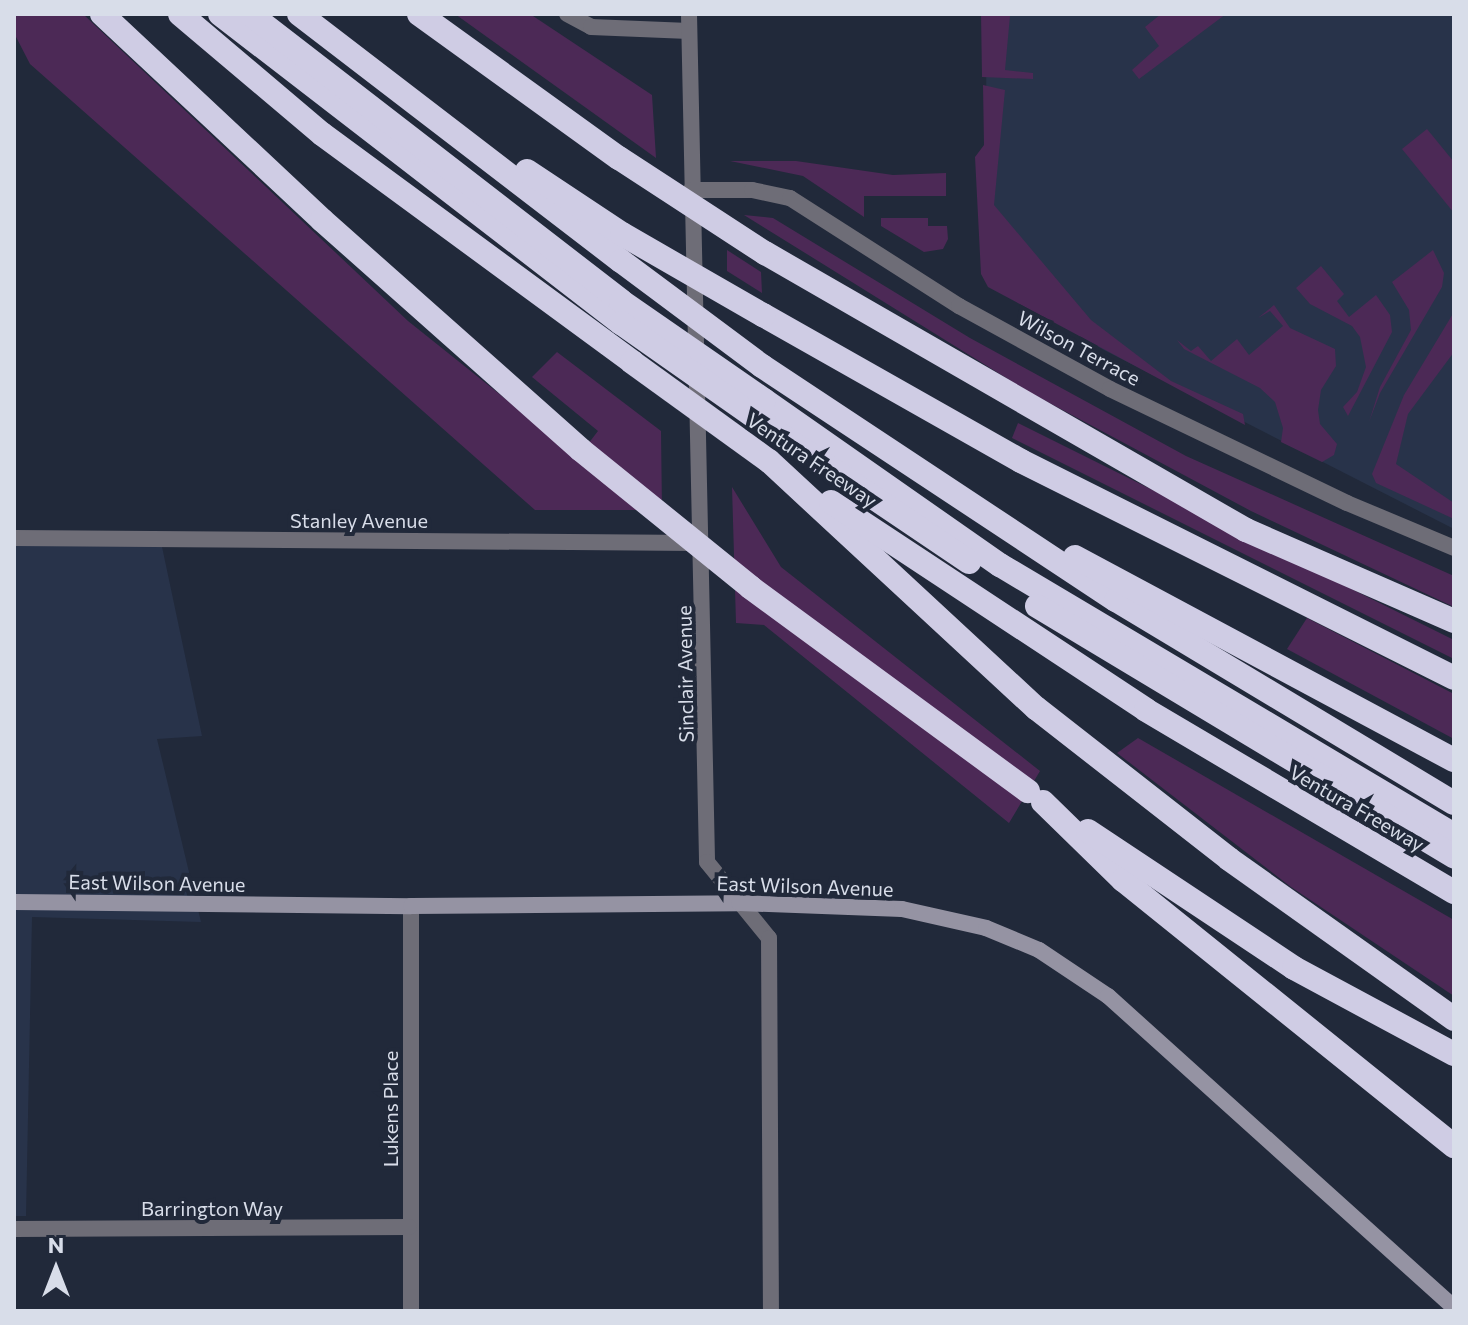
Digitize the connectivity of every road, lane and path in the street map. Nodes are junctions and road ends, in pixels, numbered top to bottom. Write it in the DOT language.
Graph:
graph roads {
  1 [pos="102,14"];
  2 [pos="180,14"];
  3 [pos="220,14"];
  4 [pos="250,14"];
  5 [pos="299,14"];
  6 [pos="419,14"];
  7 [pos="567,14"];
  8 [pos="689,22"];
  9 [pos="332,41"];
  10 [pos="691,190"];
  11 [pos="621,312"];
  12 [pos="769,461"];
  13 [pos="922,475"];
  14 [pos="14,538"];
  15 [pos="704,543"];
  16 [pos="1454,548"];
  17 [pos="1454,621"];
  18 [pos="1454,678"];
  19 [pos="1454,760"];
  20 [pos="1454,803"];
  21 [pos="1454,835"];
  22 [pos="1454,857"];
  23 [pos="1131,872"];
  24 [pos="1454,892"];
  25 [pos="14,902"];
  26 [pos="739,903"];
  27 [pos="411,906"];
  28 [pos="1454,1019"];
  29 [pos="1454,1054"];
  30 [pos="1454,1146"];
  31 [pos="409,1227"];
  32 [pos="14,1229"];
  33 [pos="1454,1308"];
  34 [pos="411,1311"];
  35 [pos="771,1311"];
  1 -- 23 [label="highway, bridge"];
  2 -- 12 [label="highway, Ventura Freeway, bridge"];
  3 -- 11 [label="highway"];
  4 -- 11 [label="highway"];
  5 -- 9 [label="highway"];
  6 -- 17 [label="highway, bridge"];
  7 -- 8 [label="street"];
  8 -- 10 [label="street, Sinclair Avenue"];
  9 -- 13 [label="highway, bridge"];
  9 -- 18 [label="highway, bridge"];
  10 -- 15 [label="street, Sinclair Avenue"];
  10 -- 16 [label="street, Wilson Terrace"];
  11 -- 21 [label="highway, bridge"];
  11 -- 22 [label="highway, bridge"];
  12 -- 24 [label="highway, Ventura Freeway"];
  12 -- 28 [label="highway"];
  13 -- 19 [label="highway"];
  13 -- 20 [label="highway"];
  14 -- 15 [label="street, Stanley Avenue"];
  15 -- 26 [label="street, Sinclair Avenue"];
  23 -- 29 [label="highway"];
  23 -- 30 [label="highway"];
  25 -- 27 [label="street, East Wilson Avenue"];
  26 -- 27 [label="street, East Wilson Avenue"];
  26 -- 33 [label="street, East Wilson Avenue"];
  26 -- 35 [label="street, Sinclair Avenue"];
  27 -- 31 [label="street, Lukens Place"];
  31 -- 32 [label="street, Barrington Way"];
  31 -- 34 [label="street, Lukens Place"];
}
